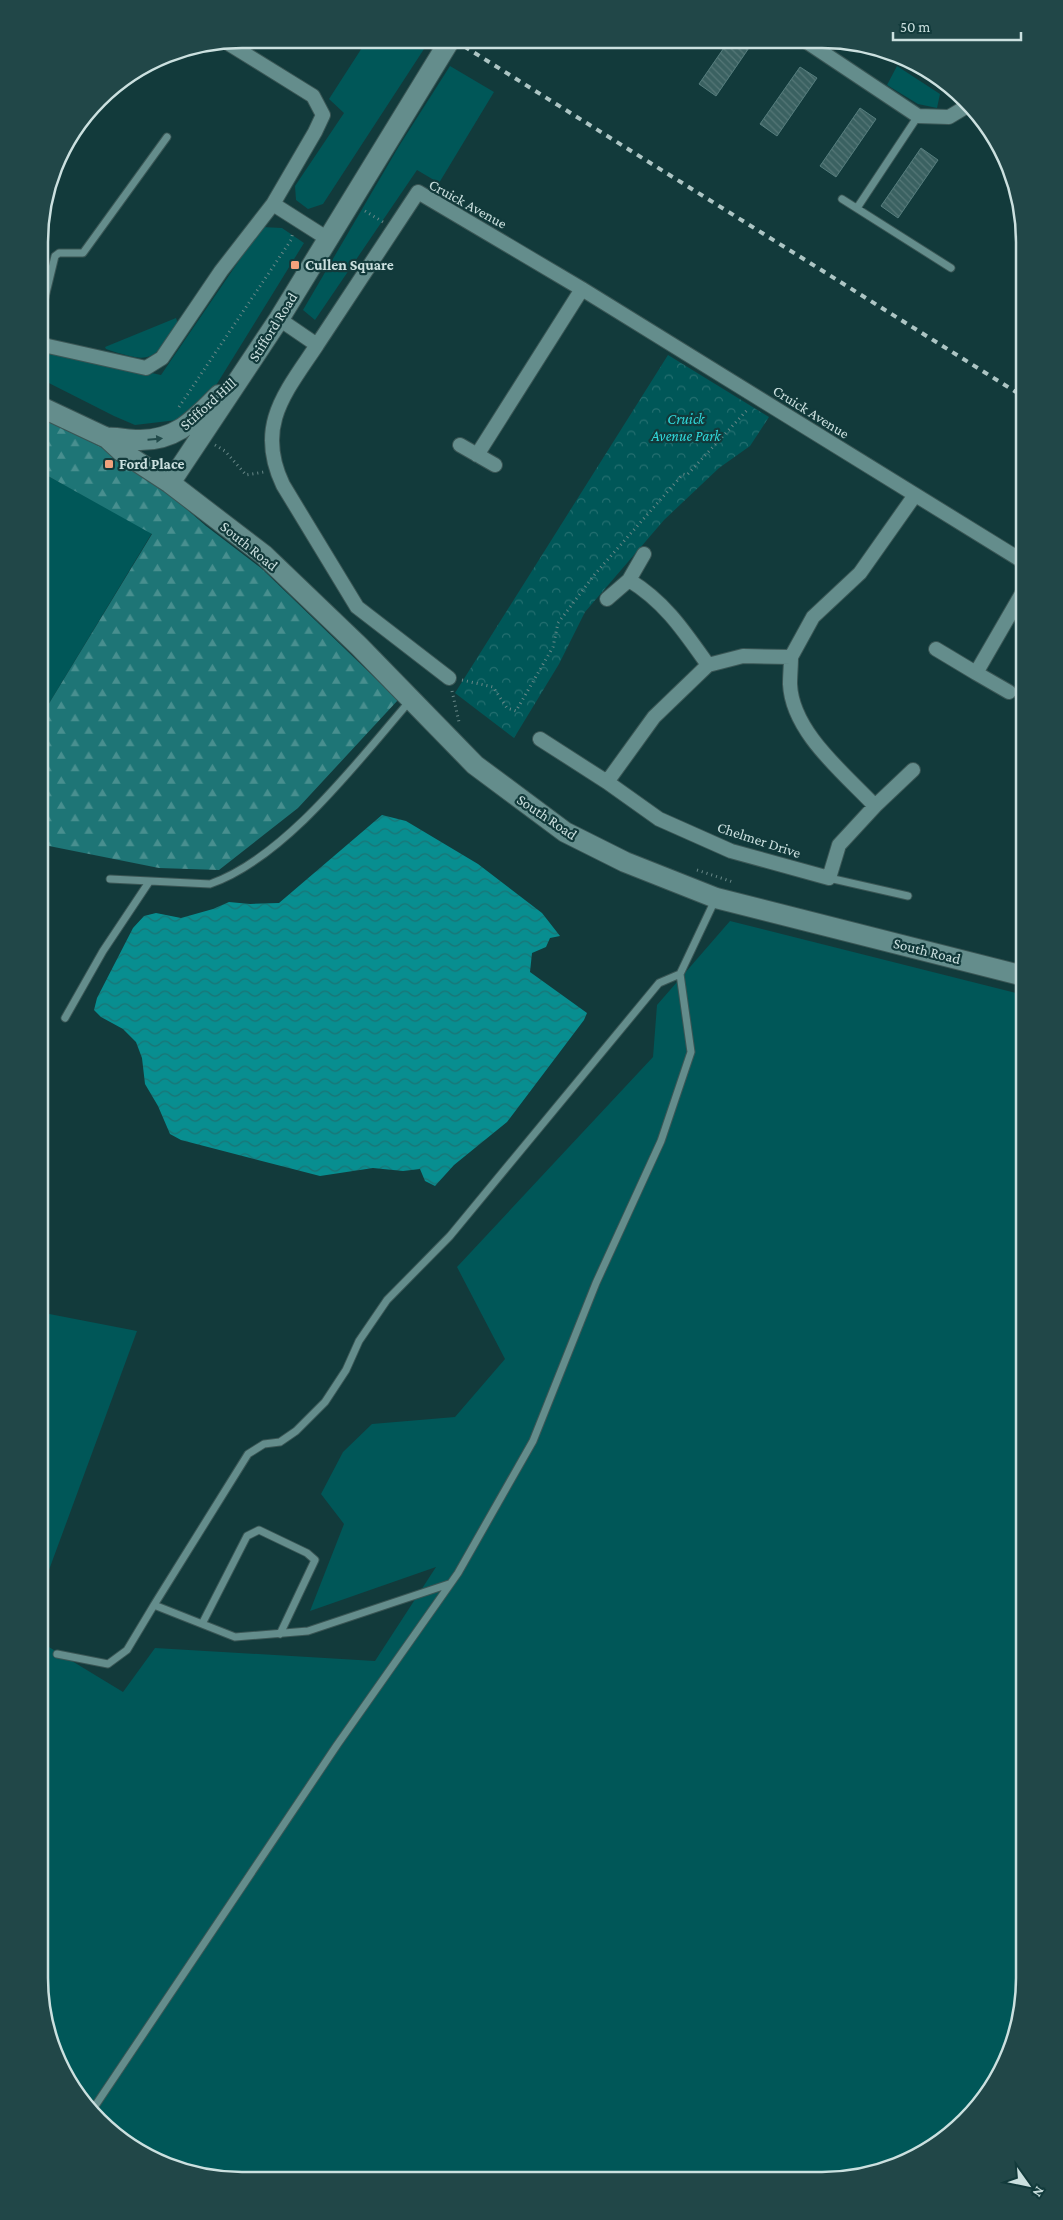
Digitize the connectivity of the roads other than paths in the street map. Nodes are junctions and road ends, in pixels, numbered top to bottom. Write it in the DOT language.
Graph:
graph roads {
  1 [pos="236,48"];
  2 [pos="444,48"];
  3 [pos="816,48"];
  4 [pos="963,109"];
  5 [pos="918,116"];
  6 [pos="167,138"];
  7 [pos="842,199"];
  8 [pos="273,204"];
  9 [pos="857,208"];
  10 [pos="328,239"];
  11 [pos="951,268"];
  12 [pos="48,285"];
  13 [pos="582,289"];
  14 [pos="278,320"];
  15 [pos="317,345"];
  16 [pos="48,346"];
  17 [pos="248,368"];
  18 [pos="48,410"];
  19 [pos="107,438"];
  20 [pos="460,444"];
  21 [pos="477,455"];
  22 [pos="494,465"];
  23 [pos="170,483"];
  24 [pos="915,495"];
  25 [pos="644,554"];
  26 [pos="1016,557"];
  27 [pos="629,580"];
  28 [pos="607,599"];
  29 [pos="1016,604"];
  30 [pos="936,648"];
  31 [pos="791,657"];
  32 [pos="708,665"];
  33 [pos="976,673"];
  34 [pos="449,678"];
  35 [pos="1009,692"];
  36 [pos="411,700"];
  37 [pos="540,738"];
  38 [pos="913,770"];
  39 [pos="607,782"];
  40 [pos="875,806"];
  41 [pos="829,878"];
  42 [pos="110,879"];
  43 [pos="149,882"];
  44 [pos="908,896"];
  45 [pos="716,898"];
  46 [pos="680,974"];
  47 [pos="1016,974"];
  48 [pos="65,1018"];
  49 [pos="450,1584"];
  50 [pos="154,1604"];
  51 [pos="202,1624"];
  52 [pos="280,1634"];
  53 [pos="57,1654"];
  54 [pos="95,2106"];
  1 -- 8 [label="street"];
  2 -- 10 [label="main road, Stifford Road"];
  3 -- 5 [label="street"];
  4 -- 5 [label="street"];
  5 -- 9 [label="lane"];
  6 -- 12 [label="lane"];
  7 -- 9 [label="lane"];
  8 -- 10 [label="street"];
  8 -- 16 [label="street"];
  9 -- 11 [label="lane"];
  10 -- 14 [label="main road, Stifford Road"];
  13 -- 15 [label="street, Cruick Avenue"];
  13 -- 21 [label="street"];
  13 -- 24 [label="street, Cruick Avenue"];
  14 -- 15 [label="street"];
  14 -- 17 [label="main road, Stifford Road"];
  15 -- 34 [label="street"];
  19 -- 17 [label="main road, Stifford Hill, one-way"];
  17 -- 23 [label="main road, Stifford Road"];
  18 -- 19 [label="main road, Stifford Hill"];
  19 -- 23 [label="main road, Stifford Hill"];
  20 -- 21 [label="street"];
  21 -- 22 [label="street"];
  23 -- 36 [label="main road, South Road"];
  24 -- 26 [label="street, Cruick Avenue"];
  24 -- 31 [label="street"];
  25 -- 27 [label="street"];
  27 -- 28 [label="street"];
  27 -- 32 [label="street"];
  29 -- 33 [label="street"];
  30 -- 33 [label="street"];
  31 -- 32 [label="street"];
  31 -- 40 [label="street"];
  32 -- 39 [label="street"];
  33 -- 35 [label="street"];
  36 -- 43 [label="lane"];
  36 -- 45 [label="main road, South Road"];
  37 -- 39 [label="street, Chelmer Drive"];
  38 -- 40 [label="street"];
  39 -- 41 [label="street, Chelmer Drive"];
  40 -- 41 [label="street"];
  41 -- 44 [label="lane"];
  42 -- 43 [label="lane"];
  43 -- 48 [label="lane"];
  45 -- 46 [label="lane"];
  45 -- 47 [label="main road, South Road"];
  46 -- 49 [label="lane"];
  46 -- 50 [label="lane"];
  49 -- 52 [label="lane"];
  49 -- 54 [label="lane"];
  50 -- 51 [label="lane"];
  50 -- 53 [label="lane"];
  51 -- 52 [label="lane"];
  51 -- 52 [label="lane"];
}
